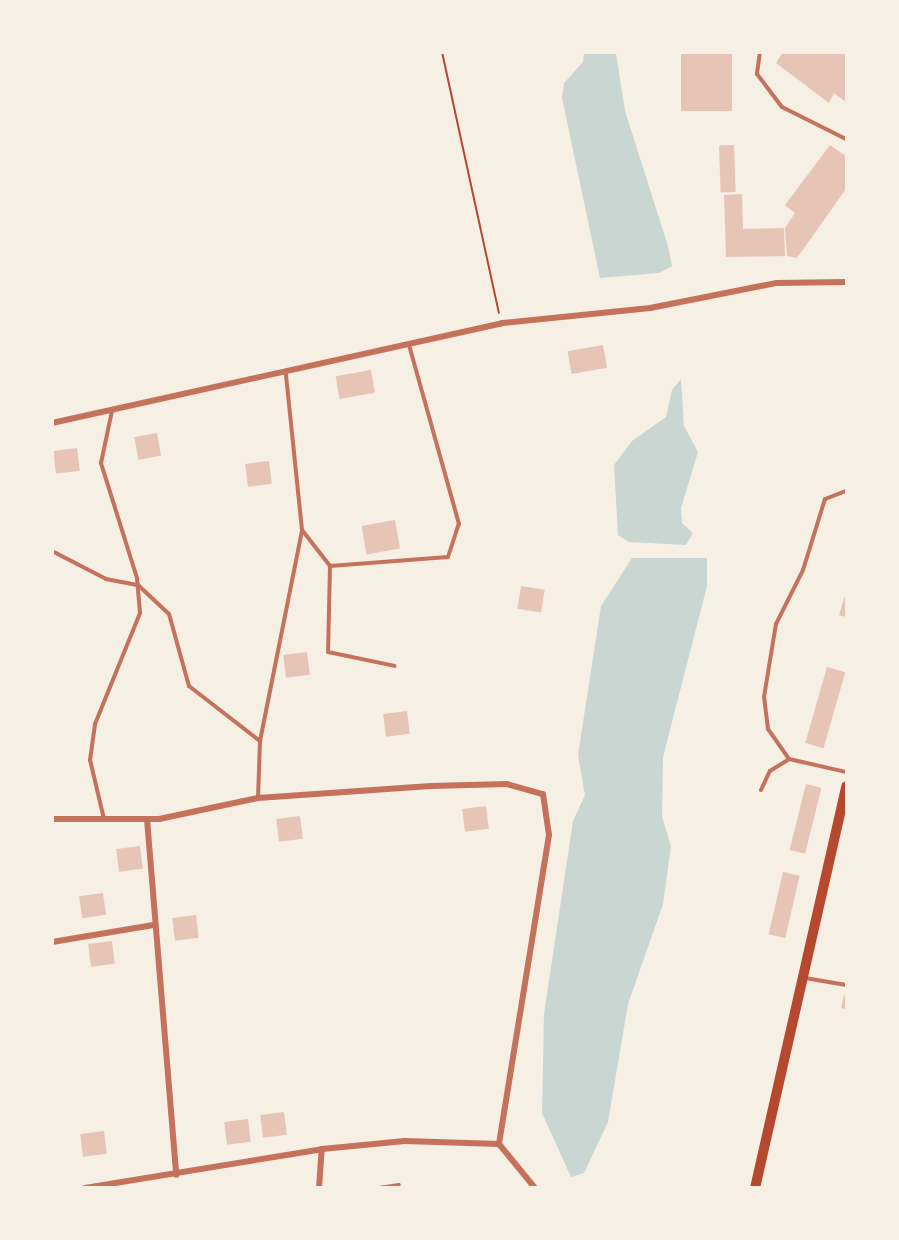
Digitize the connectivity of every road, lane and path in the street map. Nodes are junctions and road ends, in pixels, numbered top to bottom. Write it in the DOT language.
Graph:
graph roads {
  1 [pos="442,52"];
  2 [pos="760,52"];
  3 [pos="846,139"];
  4 [pos="846,282"];
  5 [pos="502,323"];
  6 [pos="410,348"];
  7 [pos="286,375"];
  8 [pos="112,411"];
  9 [pos="52,423"];
  10 [pos="846,491"];
  11 [pos="302,530"];
  12 [pos="52,551"];
  13 [pos="330,566"];
  14 [pos="138,585"];
  15 [pos="395,666"];
  16 [pos="260,741"];
  17 [pos="789,759"];
  18 [pos="846,772"];
  19 [pos="761,790"];
  20 [pos="846,793"];
  21 [pos="258,798"];
  22 [pos="52,819"];
  23 [pos="104,819"];
  24 [pos="147,819"];
  25 [pos="154,924"];
  26 [pos="52,942"];
  27 [pos="801,978"];
  28 [pos="846,985"];
  29 [pos="499,1144"];
  30 [pos="322,1149"];
  31 [pos="176,1175"];
  32 [pos="158,1179"];
  33 [pos="399,1185"];
  34 [pos="85,1188"];
  35 [pos="158,1188"];
  36 [pos="319,1188"];
  37 [pos="379,1188"];
  38 [pos="535,1188"];
  39 [pos="755,1188"];
  1 -- 5 [label="path"];
  2 -- 3 [label="lane"];
  4 -- 5 [label="street"];
  5 -- 6 [label="street"];
  6 -- 7 [label="street"];
  6 -- 13 [label="lane"];
  7 -- 8 [label="street"];
  7 -- 11 [label="lane"];
  8 -- 9 [label="street"];
  8 -- 14 [label="lane"];
  10 -- 17 [label="lane"];
  11 -- 13 [label="lane"];
  11 -- 16 [label="lane"];
  12 -- 14 [label="lane"];
  13 -- 15 [label="lane"];
  14 -- 16 [label="lane"];
  14 -- 23 [label="lane"];
  16 -- 21 [label="lane"];
  17 -- 18 [label="lane"];
  17 -- 19 [label="lane"];
  20 -- 27 [label="main road"];
  21 -- 24 [label="street"];
  21 -- 29 [label="street"];
  22 -- 23 [label="street"];
  23 -- 24 [label="street"];
  24 -- 25 [label="street"];
  25 -- 26 [label="street"];
  25 -- 31 [label="street"];
  27 -- 28 [label="lane"];
  27 -- 39 [label="main road"];
  29 -- 30 [label="street"];
  29 -- 38 [label="street"];
  30 -- 31 [label="street"];
  30 -- 36 [label="street"];
  31 -- 32 [label="street"];
  32 -- 34 [label="street"];
  32 -- 35 [label="street"];
  33 -- 37 [label="lane"];
}
